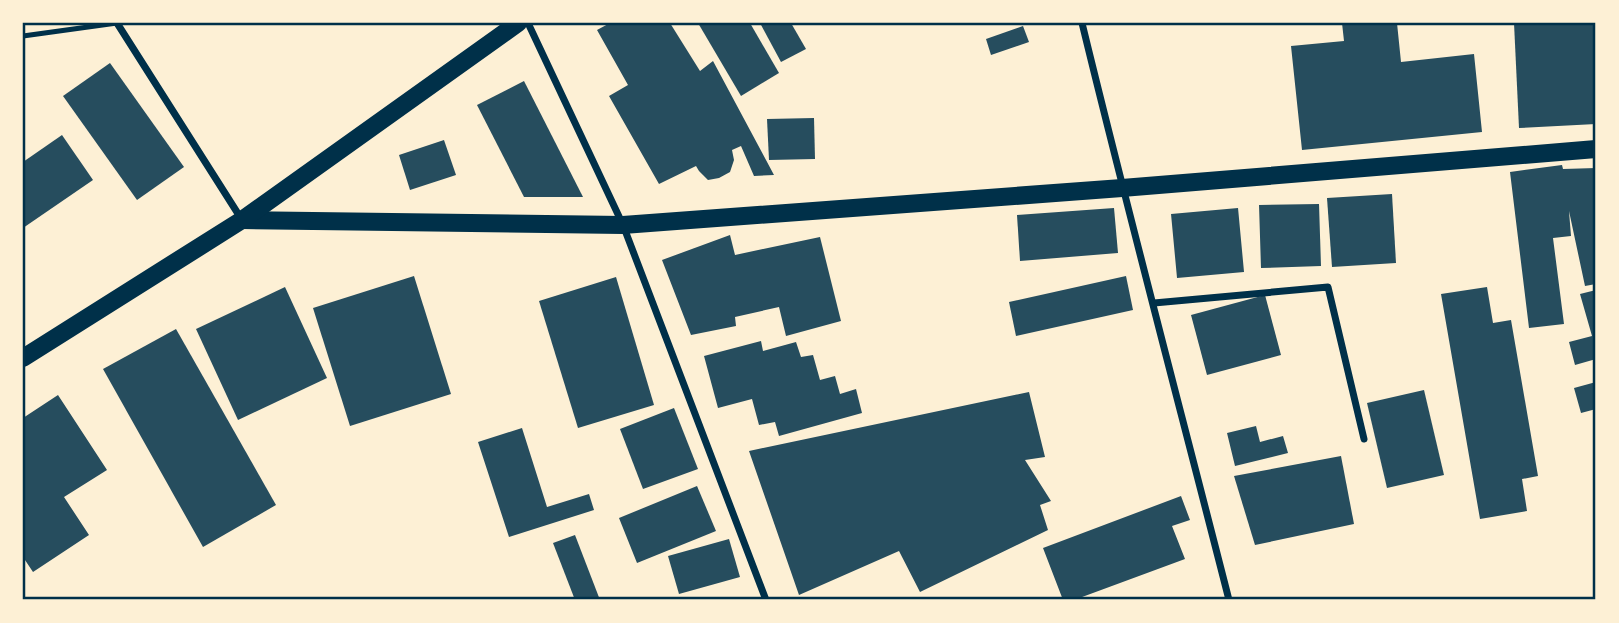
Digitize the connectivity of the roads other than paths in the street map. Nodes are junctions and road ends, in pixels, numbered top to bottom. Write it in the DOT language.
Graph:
graph roads {
  1 [pos="117,23"];
  2 [pos="517,23"];
  3 [pos="528,23"];
  4 [pos="1082,23"];
  5 [pos="23,36"];
  6 [pos="1596,149"];
  7 [pos="1122,188"];
  8 [pos="242,220"];
  9 [pos="623,225"];
  10 [pos="1154,303"];
  11 [pos="23,358"];
  12 [pos="1364,439"];
  13 [pos="766,600"];
  14 [pos="1229,600"];
  1 -- 5 [label="lane"];
  1 -- 8 [label="street"];
  2 -- 8 [label="main road"];
  3 -- 9 [label="street"];
  4 -- 7 [label="street"];
  6 -- 7 [label="main road"];
  7 -- 9 [label="main road"];
  7 -- 10 [label="street"];
  8 -- 9 [label="main road"];
  8 -- 11 [label="main road"];
  9 -- 13 [label="street"];
  10 -- 12 [label="street"];
  10 -- 14 [label="street"];
}
